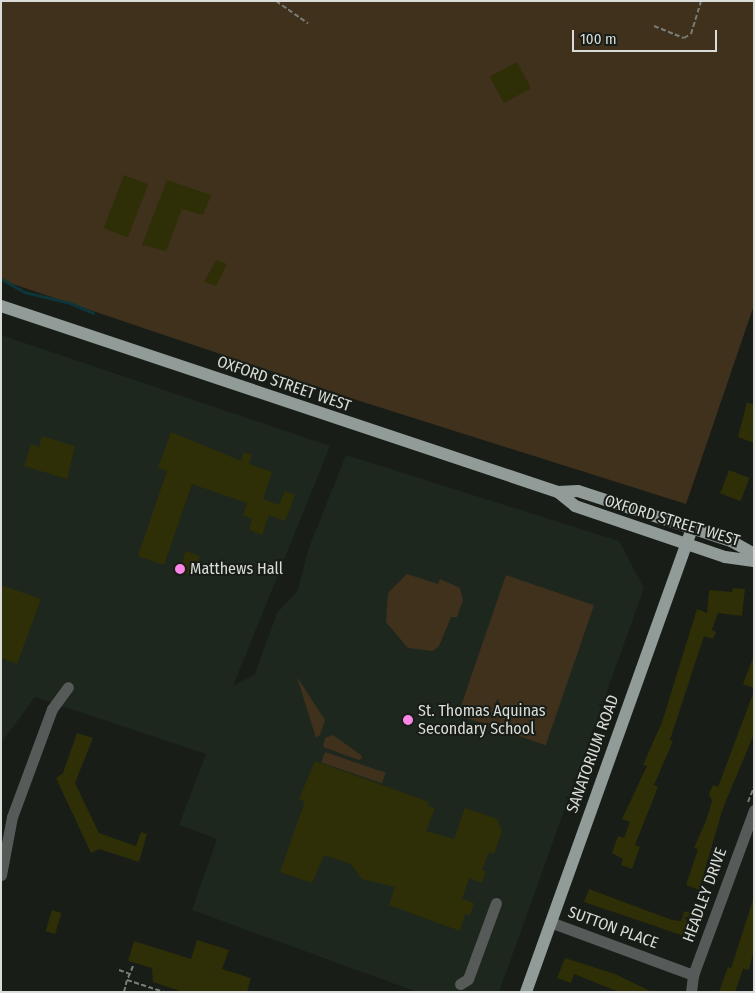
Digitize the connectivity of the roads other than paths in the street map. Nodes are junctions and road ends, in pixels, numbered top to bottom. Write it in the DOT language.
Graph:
graph roads {
  1 [pos="1,306"];
  2 [pos="558,492"];
  3 [pos="692,528"];
  4 [pos="686,544"];
  5 [pos="754,554"];
  6 [pos="754,561"];
  7 [pos="68,688"];
  8 [pos="751,807"];
  9 [pos="1,875"];
  10 [pos="496,903"];
  11 [pos="550,922"];
  12 [pos="693,975"];
  13 [pos="460,984"];
  14 [pos="526,992"];
  15 [pos="690,992"];
  1 -- 2 [label="main road, OXFORD STREET WEST"];
  2 -- 3 [label="main road, OXFORD STREET WEST"];
  2 -- 4 [label="main road, OXFORD STREET WEST"];
  3 -- 4 [label="main road, SANATORIUM ROAD"];
  3 -- 5 [label="main road, OXFORD STREET WEST"];
  4 -- 6 [label="main road, OXFORD STREET WEST"];
  4 -- 11 [label="main road, SANATORIUM ROAD"];
  7 -- 9 [label="street"];
  8 -- 12 [label="street, HEADLEY DRIVE"];
  10 -- 13 [label="street"];
  11 -- 12 [label="street, SUTTON PLACE"];
  11 -- 14 [label="main road, SANATORIUM ROAD"];
  12 -- 15 [label="street, HEADLEY DRIVE"];
}
